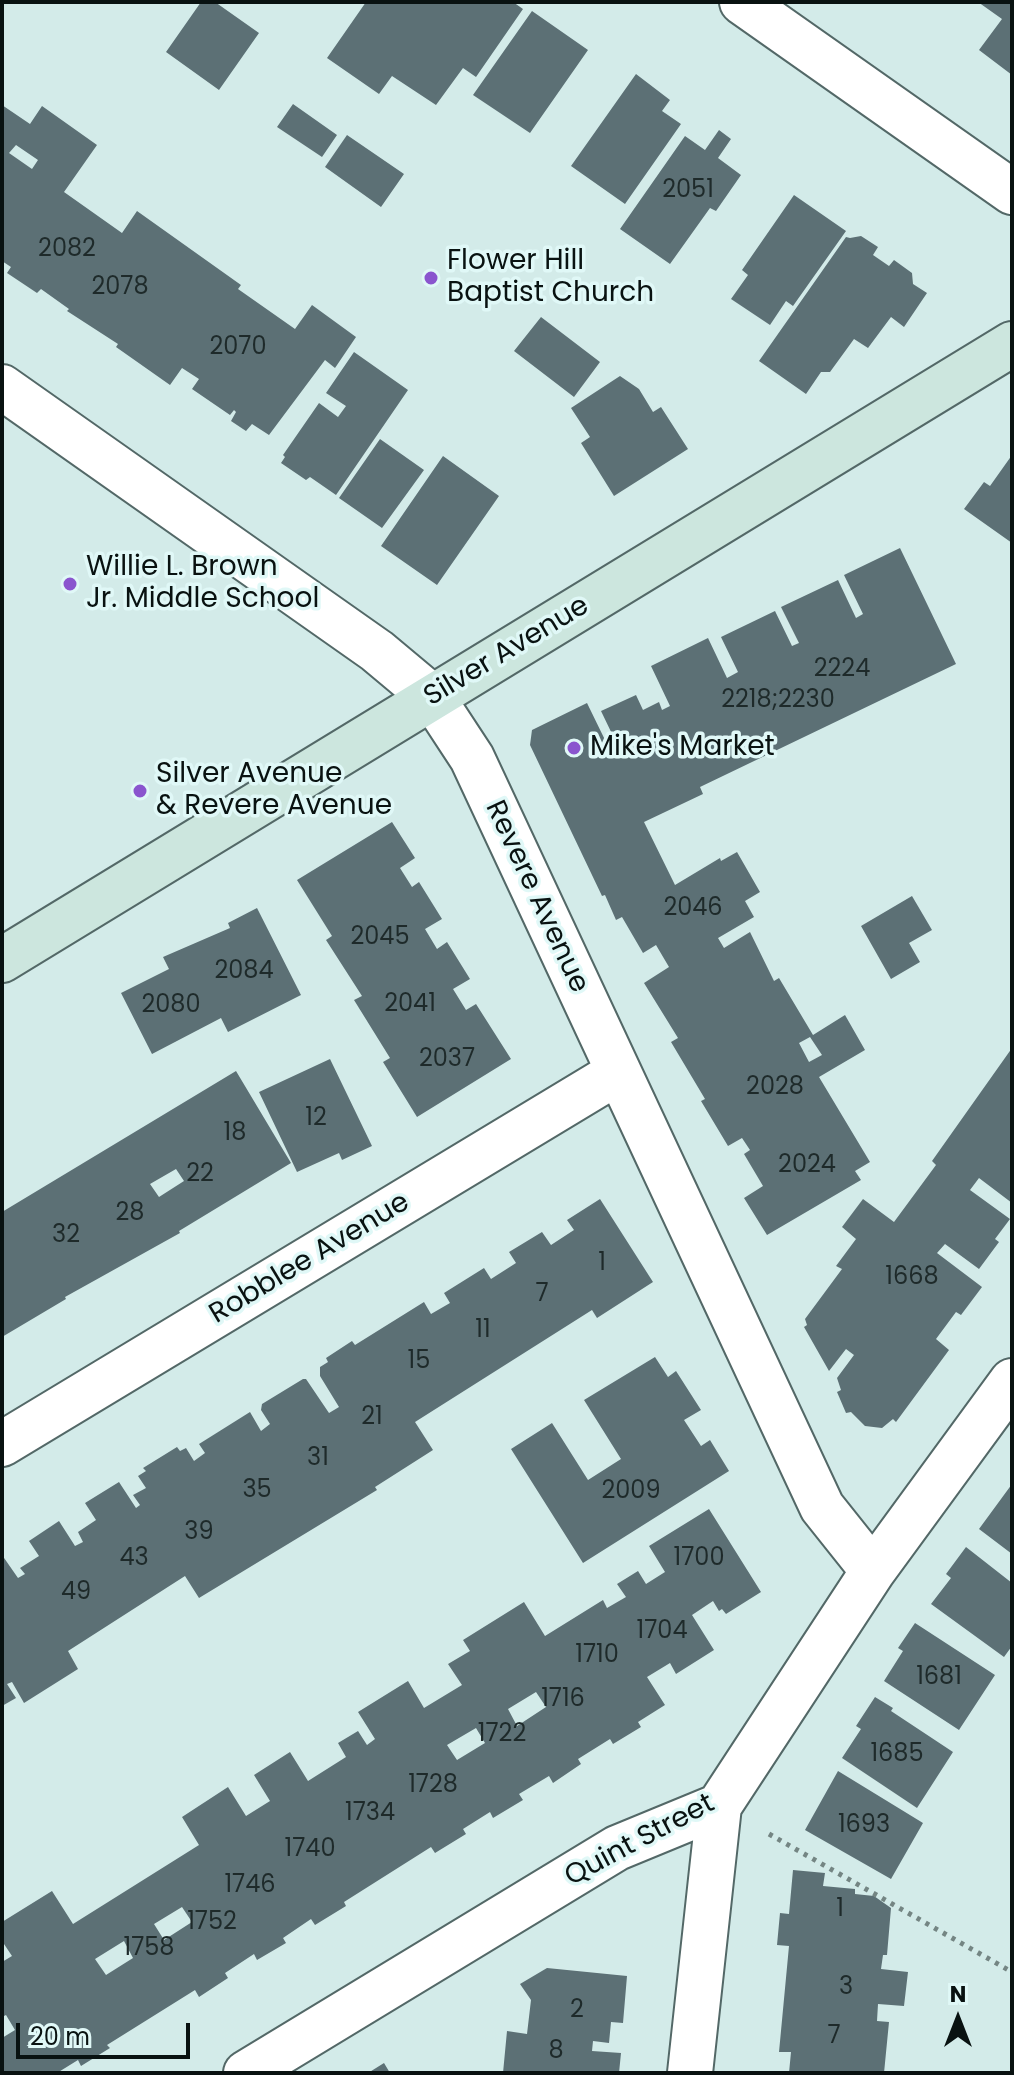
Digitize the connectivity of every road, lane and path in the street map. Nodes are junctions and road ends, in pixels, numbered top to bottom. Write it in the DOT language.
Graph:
graph roads {
  1 [pos="742,2"];
  2 [pos="1012,192"];
  3 [pos="1012,344"];
  4 [pos="2,387"];
  5 [pos="432,697"];
  6 [pos="2,960"];
  7 [pos="617,1073"];
  8 [pos="1012,1381"];
  9 [pos="2,1444"];
  10 [pos="873,1571"];
  11 [pos="719,1806"];
  12 [pos="1012,1972"];
  13 [pos="246,2073"];
  14 [pos="690,2073"];
  1 -- 2 [label="street"];
  3 -- 5 [label="street, Silver Avenue"];
  4 -- 5 [label="street, Revere Avenue"];
  5 -- 6 [label="street, Silver Avenue"];
  5 -- 7 [label="street, Revere Avenue"];
  7 -- 9 [label="street, Robblee Avenue"];
  7 -- 10 [label="street, Revere Avenue"];
  8 -- 10 [label="street, Quint Street"];
  10 -- 11 [label="street, Quint Street"];
  11 -- 12 [label="path"];
  11 -- 13 [label="street, Quint Street"];
  11 -- 14 [label="street"];
}
